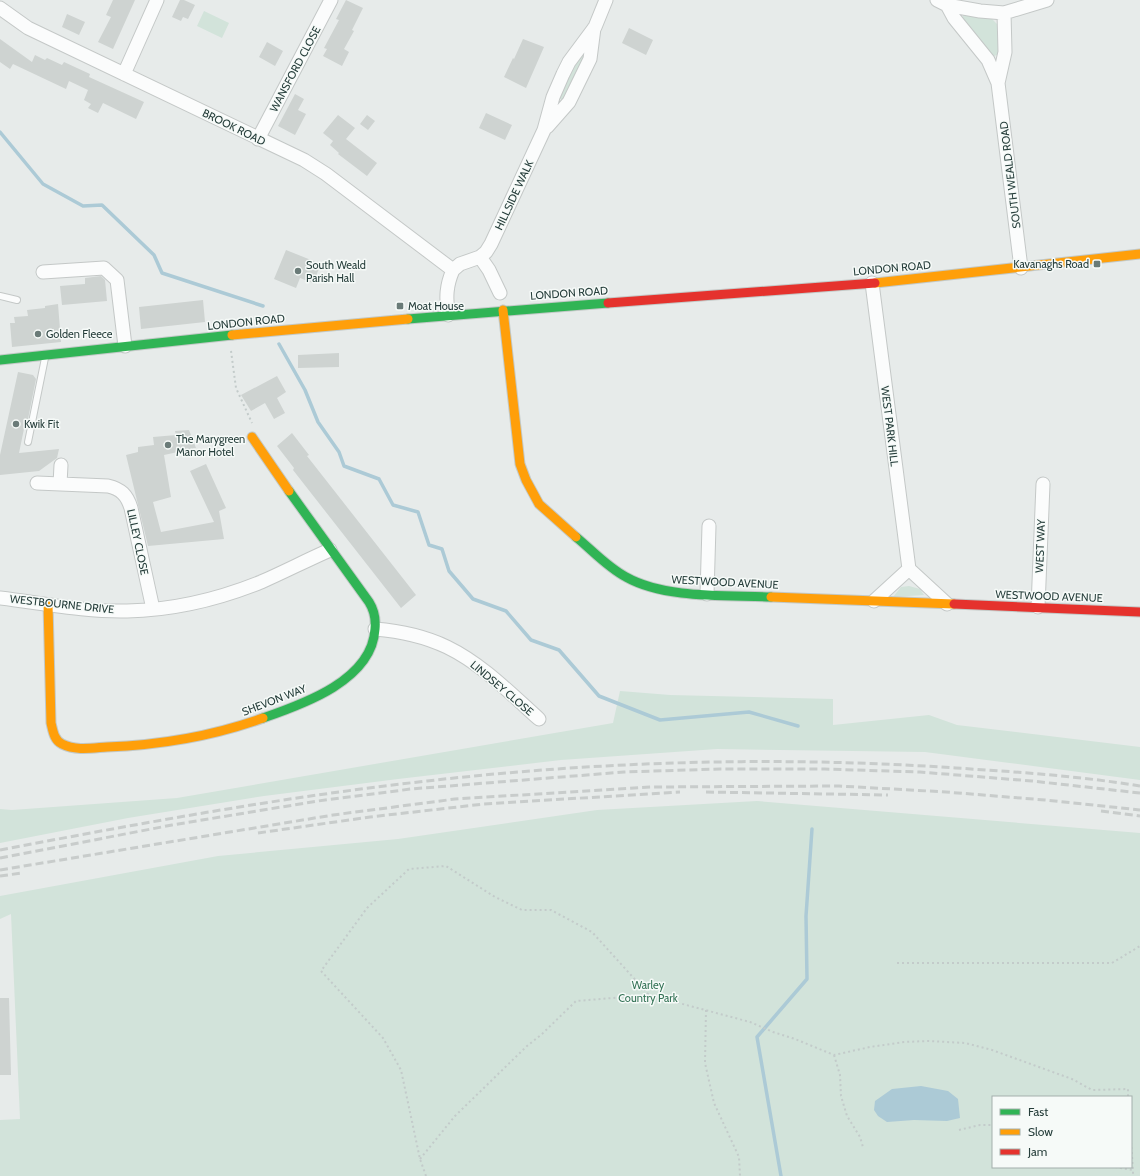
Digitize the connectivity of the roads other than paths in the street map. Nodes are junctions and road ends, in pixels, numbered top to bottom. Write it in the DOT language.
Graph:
graph roads {
  1 [pos="157,0"];
  2 [pos="331,0"];
  3 [pos="606,0"];
  4 [pos="1047,0"];
  5 [pos="942,3"];
  6 [pos="0,8"];
  7 [pos="1004,14"];
  8 [pos="595,27"];
  9 [pos="124,74"];
  10 [pos="998,82"];
  11 [pos="544,130"];
  12 [pos="258,139"];
  13 [pos="1140,254"];
  14 [pos="480,257"];
  15 [pos="1021,268"];
  16 [pos="453,270"];
  17 [pos="43,272"];
  18 [pos="872,283"];
  19 [pos="500,293"];
  20 [pos="0,296"];
  21 [pos="17,300"];
  22 [pos="503,310"];
  23 [pos="448,315"];
  24 [pos="125,346"];
  25 [pos="46,355"];
  26 [pos="0,360"];
  27 [pos="252,437"];
  28 [pos="28,442"];
  29 [pos="61,465"];
  30 [pos="37,483"];
  31 [pos="60,484"];
  32 [pos="1042,484"];
  33 [pos="709,526"];
  34 [pos="330,550"];
  35 [pos="909,569"];
  36 [pos="707,594"];
  37 [pos="0,598"];
  38 [pos="874,600"];
  39 [pos="48,604"];
  40 [pos="947,604"];
  41 [pos="1038,607"];
  42 [pos="153,609"];
  43 [pos="1140,612"];
  44 [pos="375,629"];
  45 [pos="539,719"];
  1 -- 9 [label="street"];
  2 -- 12 [label="street, WANSFORD CLOSE"];
  3 -- 8 [label="street, HILLSIDE WALK"];
  4 -- 7 [label="street"];
  5 -- 7 [label="street"];
  5 -- 10 [label="street, SOUTH WEALD ROAD"];
  6 -- 9 [label="street, BROOK ROAD"];
  7 -- 10 [label="street, SOUTH WEALD ROAD"];
  8 -- 11 [label="street, HILLSIDE WALK"];
  8 -- 11 [label="street, HILLSIDE WALK"];
  9 -- 12 [label="street, BROOK ROAD"];
  10 -- 15 [label="street, SOUTH WEALD ROAD"];
  11 -- 14 [label="street, HILLSIDE WALK"];
  12 -- 16 [label="street, BROOK ROAD"];
  13 -- 15 [label="street, LONDON ROAD"];
  14 -- 16 [label="street"];
  14 -- 19 [label="street"];
  15 -- 18 [label="street, LONDON ROAD"];
  16 -- 23 [label="street"];
  17 -- 24 [label="street"];
  18 -- 22 [label="street, LONDON ROAD"];
  18 -- 35 [label="street, WEST PARK HILL"];
  20 -- 21 [label="lane"];
  22 -- 23 [label="street, LONDON ROAD"];
  22 -- 36 [label="street, WESTWOOD AVENUE"];
  23 -- 24 [label="street, LONDON ROAD"];
  24 -- 25 [label="street, LONDON ROAD"];
  25 -- 26 [label="street, LONDON ROAD"];
  25 -- 28 [label="lane"];
  27 -- 34 [label="street, SHEVON WAY"];
  29 -- 31 [label="street"];
  30 -- 31 [label="street, LILLEY CLOSE"];
  31 -- 42 [label="street, LILLEY CLOSE"];
  32 -- 41 [label="street, WEST WAY"];
  33 -- 36 [label="street"];
  34 -- 42 [label="street, WESTBOURNE DRIVE"];
  34 -- 44 [label="street, SHEVON WAY"];
  35 -- 38 [label="street"];
  35 -- 40 [label="street"];
  36 -- 38 [label="street, WESTWOOD AVENUE"];
  37 -- 39 [label="street, WESTBOURNE DRIVE"];
  38 -- 40 [label="street, WESTWOOD AVENUE"];
  39 -- 42 [label="street, WESTBOURNE DRIVE"];
  39 -- 44 [label="street, SHEVON WAY"];
  40 -- 41 [label="street, WESTWOOD AVENUE"];
  41 -- 43 [label="street, WESTWOOD AVENUE"];
  44 -- 45 [label="street, LINDSEY CLOSE"];
}
